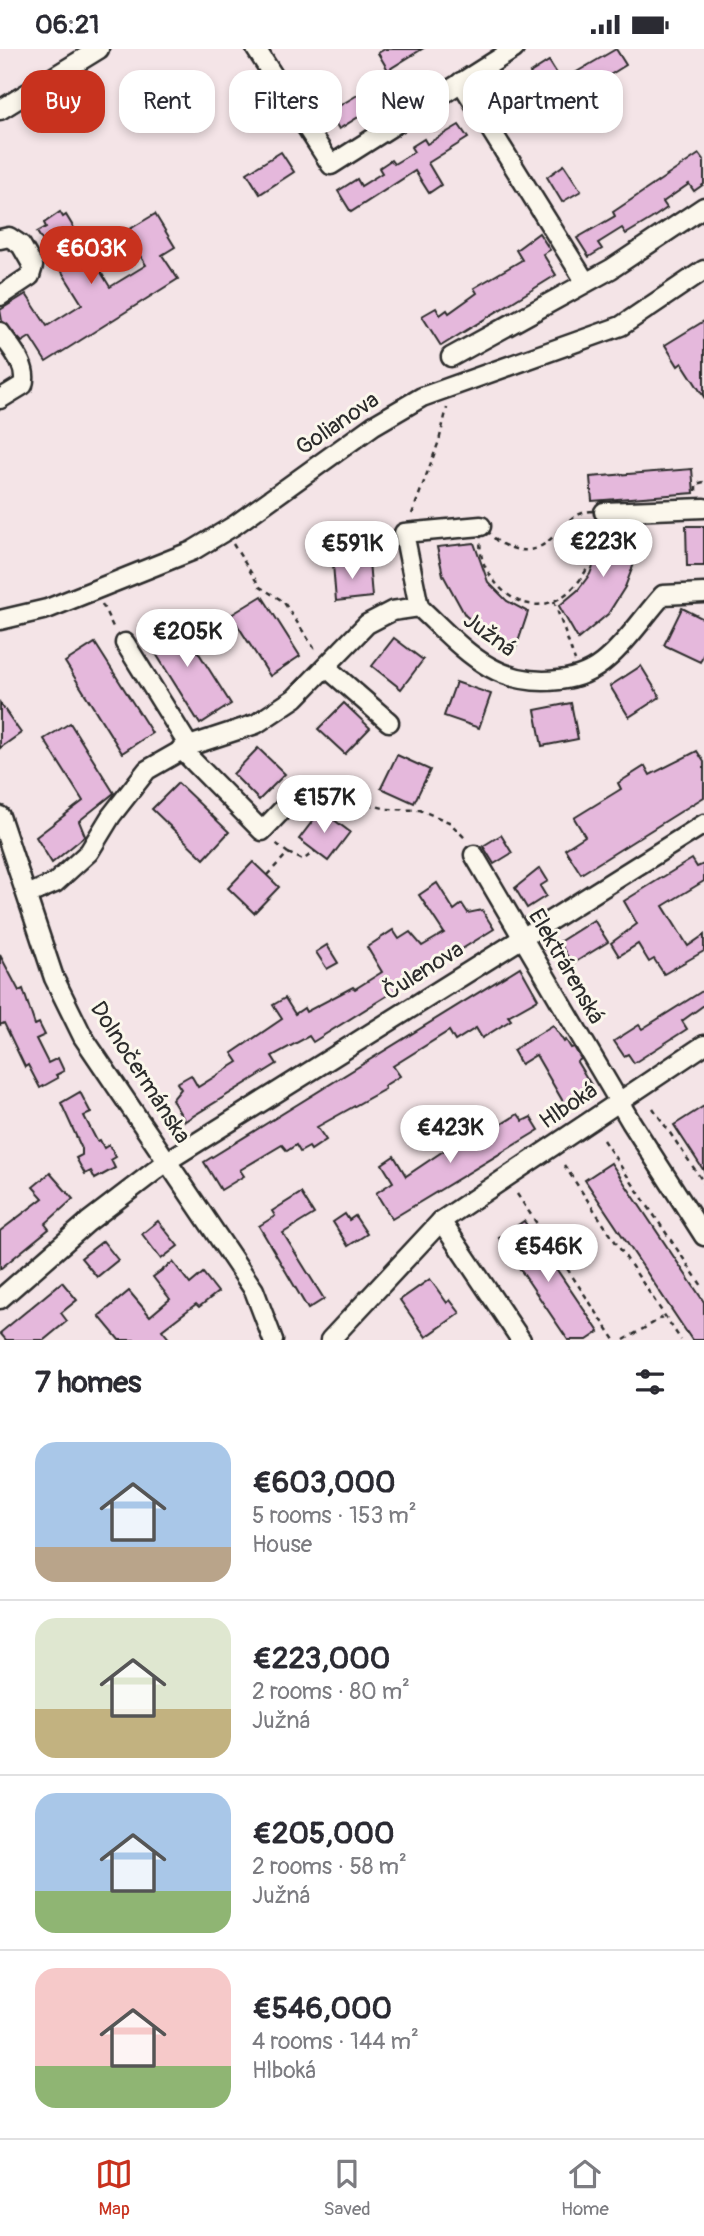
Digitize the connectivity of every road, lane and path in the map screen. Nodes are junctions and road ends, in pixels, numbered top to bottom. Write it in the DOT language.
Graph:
graph roads {
  1 [pos="256,49"];
  2 [pos="514,49"];
  3 [pos="91,51"];
  4 [pos="461,82"];
  5 [pos="0,110"];
  6 [pos="704,207"];
  7 [pos="0,239"];
  8 [pos="704,270"];
  9 [pos="585,281"];
  10 [pos="0,296"];
  11 [pos="0,332"];
  12 [pos="451,357"];
  13 [pos="0,399"];
  14 [pos="447,400"];
  15 [pos="704,508"];
  16 [pos="604,512"];
  17 [pos="481,526"];
  18 [pos="404,533"];
  19 [pos="232,543"];
  20 [pos="704,593"];
  21 [pos="101,601"];
  22 [pos="554,601"];
  23 [pos="419,607"];
  24 [pos="0,620"];
  25 [pos="125,643"];
  26 [pos="327,668"];
  27 [pos="582,675"];
  28 [pos="390,722"];
  29 [pos="185,747"];
  30 [pos="286,806"];
  31 [pos="0,816"];
  32 [pos="704,824"];
  33 [pos="262,831"];
  34 [pos="315,851"];
  35 [pos="288,853"];
  36 [pos="474,855"];
  37 [pos="267,875"];
  38 [pos="27,895"];
  39 [pos="522,937"];
  40 [pos="704,1045"];
  41 [pos="618,1101"];
  42 [pos="653,1108"];
  43 [pos="603,1139"];
  44 [pos="169,1160"];
  45 [pos="564,1165"];
  46 [pos="704,1183"];
  47 [pos="517,1195"];
  48 [pos="441,1221"];
  49 [pos="704,1236"];
  50 [pos="704,1289"];
  51 [pos="0,1299"];
  52 [pos="665,1316"];
  53 [pos="273,1340"];
  54 [pos="330,1340"];
  55 [pos="520,1340"];
  56 [pos="615,1340"];
  57 [pos="624,1340"];
  58 [pos="681,1340"];
  1 -- 4 [label="street"];
  2 -- 4 [label="street"];
  3 -- 5 [label="street"];
  4 -- 9 [label="street"];
  6 -- 9 [label="street"];
  7 -- 10 [label="street"];
  8 -- 24 [label="street, Golianova"];
  9 -- 12 [label="street"];
  11 -- 13 [label="street"];
  14 -- 18 [label="path"];
  15 -- 16 [label="street"];
  17 -- 18 [label="street"];
  17 -- 22 [label="path"];
  17 -- 22 [label="path"];
  18 -- 23 [label="street"];
  19 -- 26 [label="path"];
  20 -- 27 [label="street, Južná"];
  21 -- 25 [label="path"];
  22 -- 27 [label="path"];
  23 -- 26 [label="street"];
  23 -- 27 [label="street, Južná"];
  25 -- 29 [label="street"];
  26 -- 28 [label="street"];
  26 -- 29 [label="street"];
  29 -- 33 [label="street"];
  29 -- 38 [label="street"];
  30 -- 33 [label="street"];
  30 -- 36 [label="path"];
  31 -- 38 [label="street, Dolnočermánska"];
  32 -- 39 [label="street, Čulenova"];
  33 -- 35 [label="path"];
  34 -- 35 [label="path"];
  35 -- 37 [label="path"];
  36 -- 39 [label="street, Elektrárenská"];
  38 -- 44 [label="street, Dolnočermánska"];
  39 -- 41 [label="street, Elektrárenská"];
  39 -- 44 [label="street, Čulenova"];
  40 -- 41 [label="street, Hlboká"];
  41 -- 48 [label="street, Hlboká"];
  41 -- 49 [label="street, Hlboká"];
  42 -- 46 [label="path"];
  43 -- 50 [label="path"];
  44 -- 51 [label="street, Čulenova"];
  44 -- 53 [label="street, Dolnočermánska"];
  45 -- 52 [label="path"];
  47 -- 56 [label="path"];
  48 -- 54 [label="street, Hlboká"];
  48 -- 55 [label="street"];
  52 -- 57 [label="path"];
  52 -- 58 [label="path"];
}
